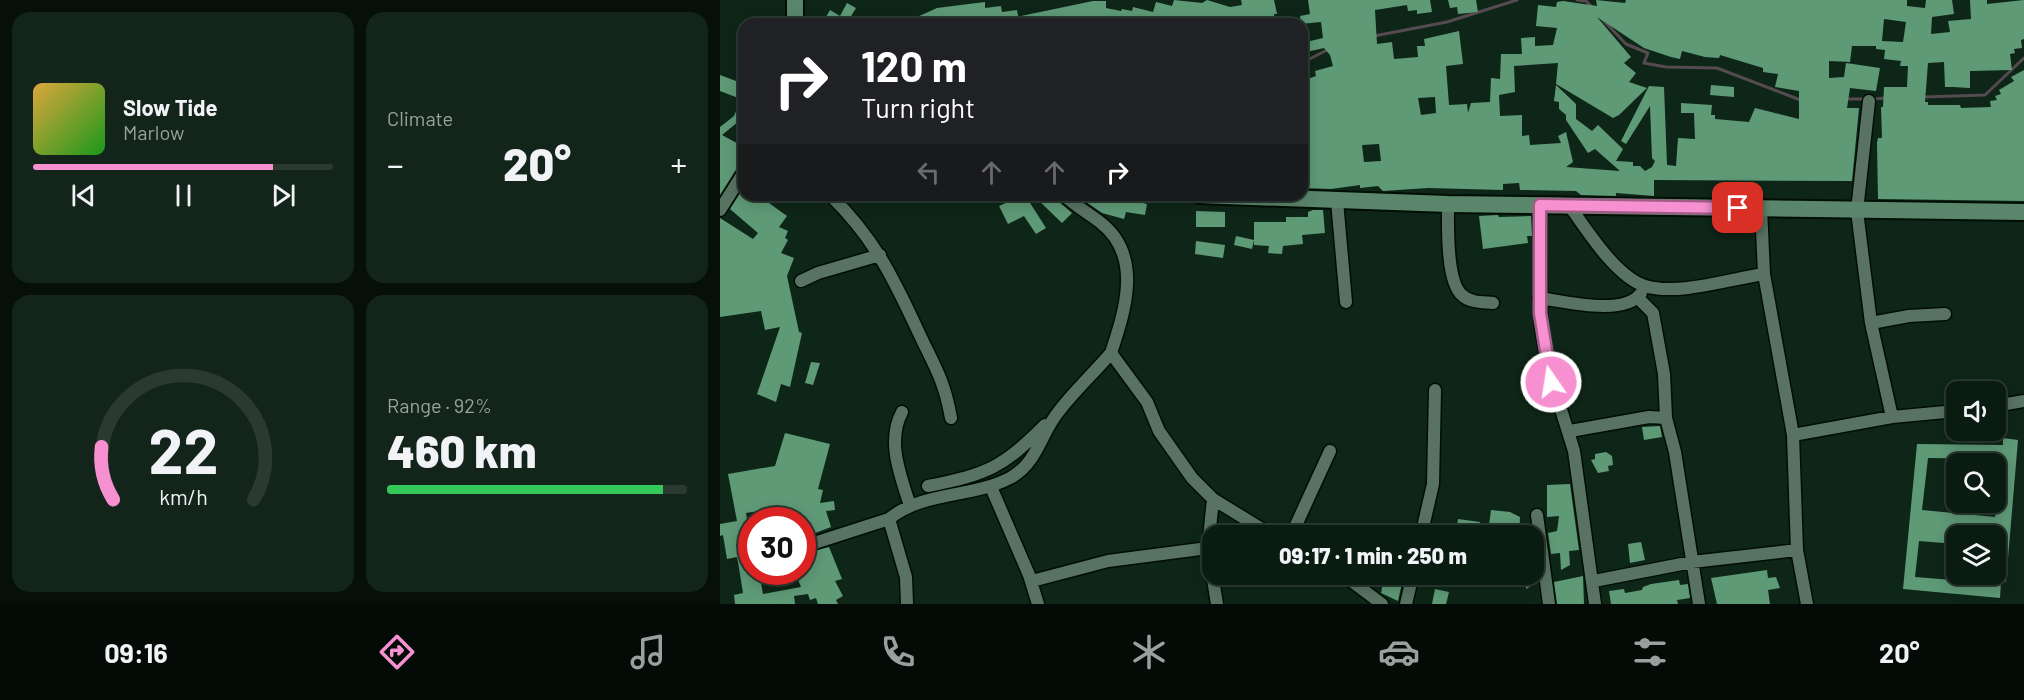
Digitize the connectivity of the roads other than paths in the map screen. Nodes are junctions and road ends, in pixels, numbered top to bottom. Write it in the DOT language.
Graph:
graph roads {
  1 [pos="795,0"];
  2 [pos="795,18"];
  3 [pos="1869,101"];
  4 [pos="738,182"];
  5 [pos="1308,200"];
  6 [pos="836,201"];
  7 [pos="1070,201"];
  8 [pos="1337,201"];
  9 [pos="1448,204"];
  10 [pos="1540,205"];
  11 [pos="1569,206"];
  12 [pos="1761,208"];
  13 [pos="720,210"];
  14 [pos="1857,211"];
  15 [pos="2024,212"];
  16 [pos="880,255"];
  17 [pos="1764,274"];
  18 [pos="801,281"];
  19 [pos="1645,286"];
  20 [pos="1539,298"];
  21 [pos="1638,298"];
  22 [pos="1346,302"];
  23 [pos="1493,303"];
  24 [pos="1945,314"];
  25 [pos="1871,323"];
  26 [pos="1111,353"];
  27 [pos="1435,390"];
  28 [pos="2024,400"];
  29 [pos="2006,404"];
  30 [pos="902,412"];
  31 [pos="1946,412"];
  32 [pos="1055,416"];
  33 [pos="1892,417"];
  34 [pos="951,418"];
  35 [pos="1666,418"];
  36 [pos="1570,431"];
  37 [pos="1793,435"];
  38 [pos="1330,451"];
  39 [pos="928,486"];
  40 [pos="991,486"];
  41 [pos="1213,499"];
  42 [pos="910,506"];
  43 [pos="1537,515"];
  44 [pos="889,519"];
  45 [pos="1210,525"];
  46 [pos="1255,525"];
  47 [pos="1296,525"];
  48 [pos="1424,525"];
  49 [pos="816,542"];
  50 [pos="1202,549"];
  51 [pos="1797,550"];
  52 [pos="1692,562"];
  53 [pos="1032,581"];
  54 [pos="1594,581"];
  55 [pos="1214,585"];
  56 [pos="1357,585"];
  57 [pos="1410,585"];
  58 [pos="907,604"];
  59 [pos="1038,604"];
  60 [pos="1217,604"];
  61 [pos="1382,604"];
  62 [pos="1406,604"];
  63 [pos="1549,604"];
  64 [pos="1595,604"];
  65 [pos="1699,604"];
  66 [pos="1808,604"];
  1 -- 2 [label="main road"];
  3 -- 14 [label="street"];
  4 -- 13 [label="street"];
  5 -- 8 [label="main road"];
  6 -- 16 [label="street"];
  7 -- 26 [label="street"];
  8 -- 9 [label="main road"];
  8 -- 22 [label="street"];
  9 -- 10 [label="main road"];
  9 -- 23 [label="street"];
  10 -- 11 [label="main road"];
  10 -- 20 [label="street"];
  11 -- 12 [label="main road"];
  11 -- 19 [label="street"];
  12 -- 14 [label="main road"];
  12 -- 17 [label="street"];
  14 -- 15 [label="main road"];
  14 -- 25 [label="street"];
  16 -- 18 [label="street"];
  16 -- 34 [label="street"];
  17 -- 19 [label="street"];
  17 -- 37 [label="street"];
  19 -- 21 [label="street"];
  20 -- 21 [label="street"];
  20 -- 36 [label="street"];
  21 -- 35 [label="street"];
  24 -- 25 [label="street"];
  25 -- 33 [label="street"];
  26 -- 32 [label="street"];
  26 -- 41 [label="street"];
  27 -- 48 [label="street"];
  28 -- 29 [label="street"];
  30 -- 42 [label="street"];
  31 -- 33 [label="street"];
  32 -- 39 [label="street"];
  32 -- 40 [label="street"];
  33 -- 37 [label="street"];
  35 -- 36 [label="street"];
  35 -- 52 [label="street"];
  36 -- 54 [label="street"];
  37 -- 51 [label="street"];
  38 -- 47 [label="street"];
  40 -- 42 [label="street"];
  40 -- 53 [label="street"];
  41 -- 45 [label="street"];
  41 -- 46 [label="street"];
  42 -- 44 [label="street"];
  43 -- 63 [label="street"];
  44 -- 49 [label="street"];
  44 -- 58 [label="street"];
  50 -- 53 [label="street"];
  51 -- 52 [label="street"];
  51 -- 66 [label="street"];
  52 -- 54 [label="street"];
  52 -- 65 [label="street"];
  53 -- 59 [label="street"];
  54 -- 64 [label="street"];
  55 -- 60 [label="street"];
  56 -- 61 [label="street"];
  57 -- 62 [label="street"];
}
